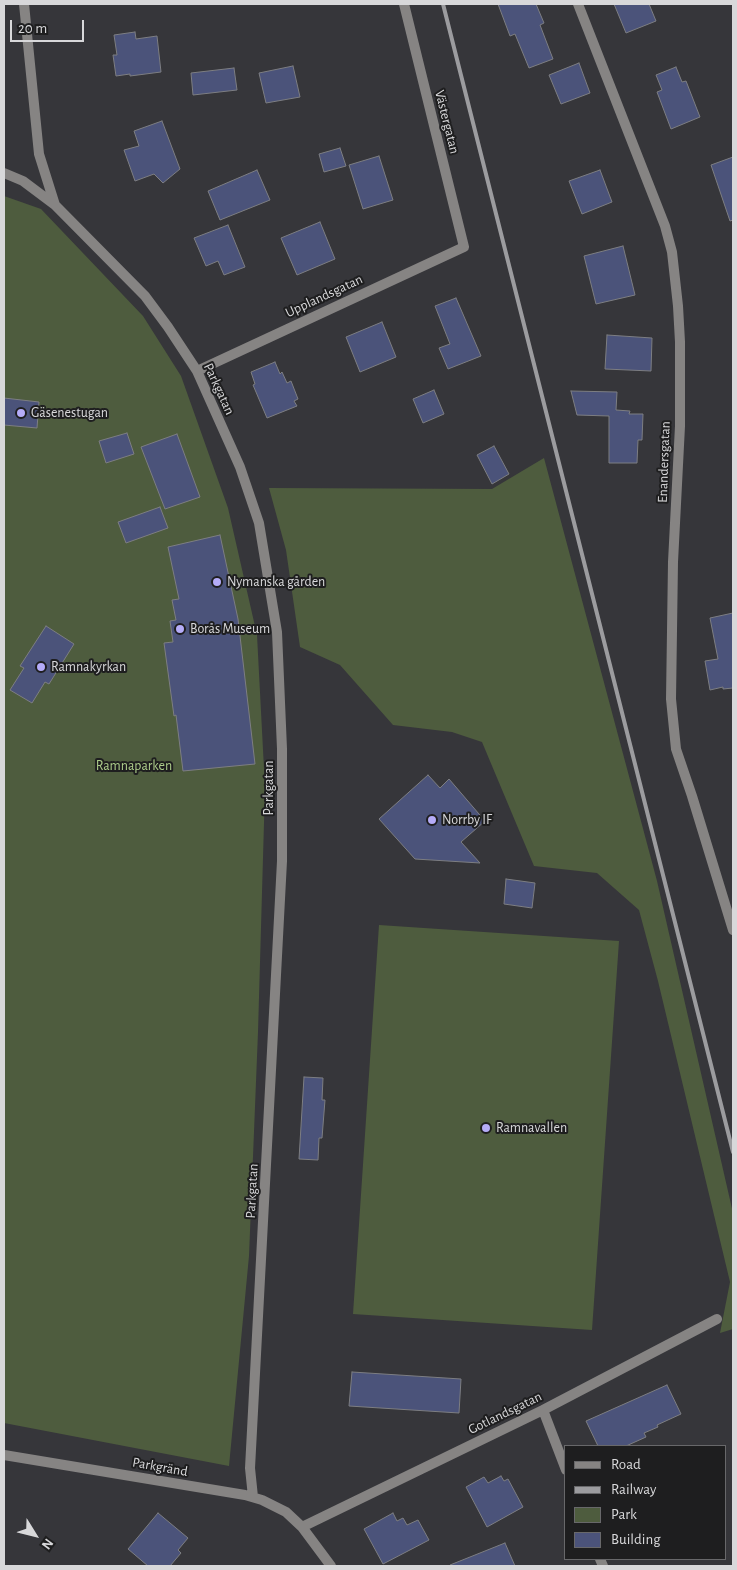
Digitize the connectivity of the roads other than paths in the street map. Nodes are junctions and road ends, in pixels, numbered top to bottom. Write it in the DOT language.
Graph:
graph roads {
  1 [pos="24,4"];
  2 [pos="404,4"];
  3 [pos="578,4"];
  4 [pos="4,173"];
  5 [pos="54,205"];
  6 [pos="464,247"];
  7 [pos="197,371"];
  8 [pos="733,930"];
  9 [pos="717,1319"];
  10 [pos="543,1410"];
  11 [pos="4,1455"];
  12 [pos="564,1465"];
  13 [pos="253,1497"];
  14 [pos="302,1527"];
  15 [pos="331,1566"];
  1 -- 5 [label="street"];
  2 -- 6 [label="street, Västergatan"];
  3 -- 8 [label="street, Enandersgatan"];
  4 -- 5 [label="street, Parkgatan"];
  5 -- 7 [label="street, Parkgatan"];
  6 -- 7 [label="street, Upplandsgatan"];
  7 -- 13 [label="street, Parkgatan"];
  9 -- 10 [label="street, Gotlandsgatan"];
  10 -- 12 [label="street"];
  10 -- 14 [label="street, Gotlandsgatan"];
  11 -- 13 [label="street, Parkgränd"];
  13 -- 14 [label="street, Parkgränd"];
  14 -- 15 [label="street"];
}
